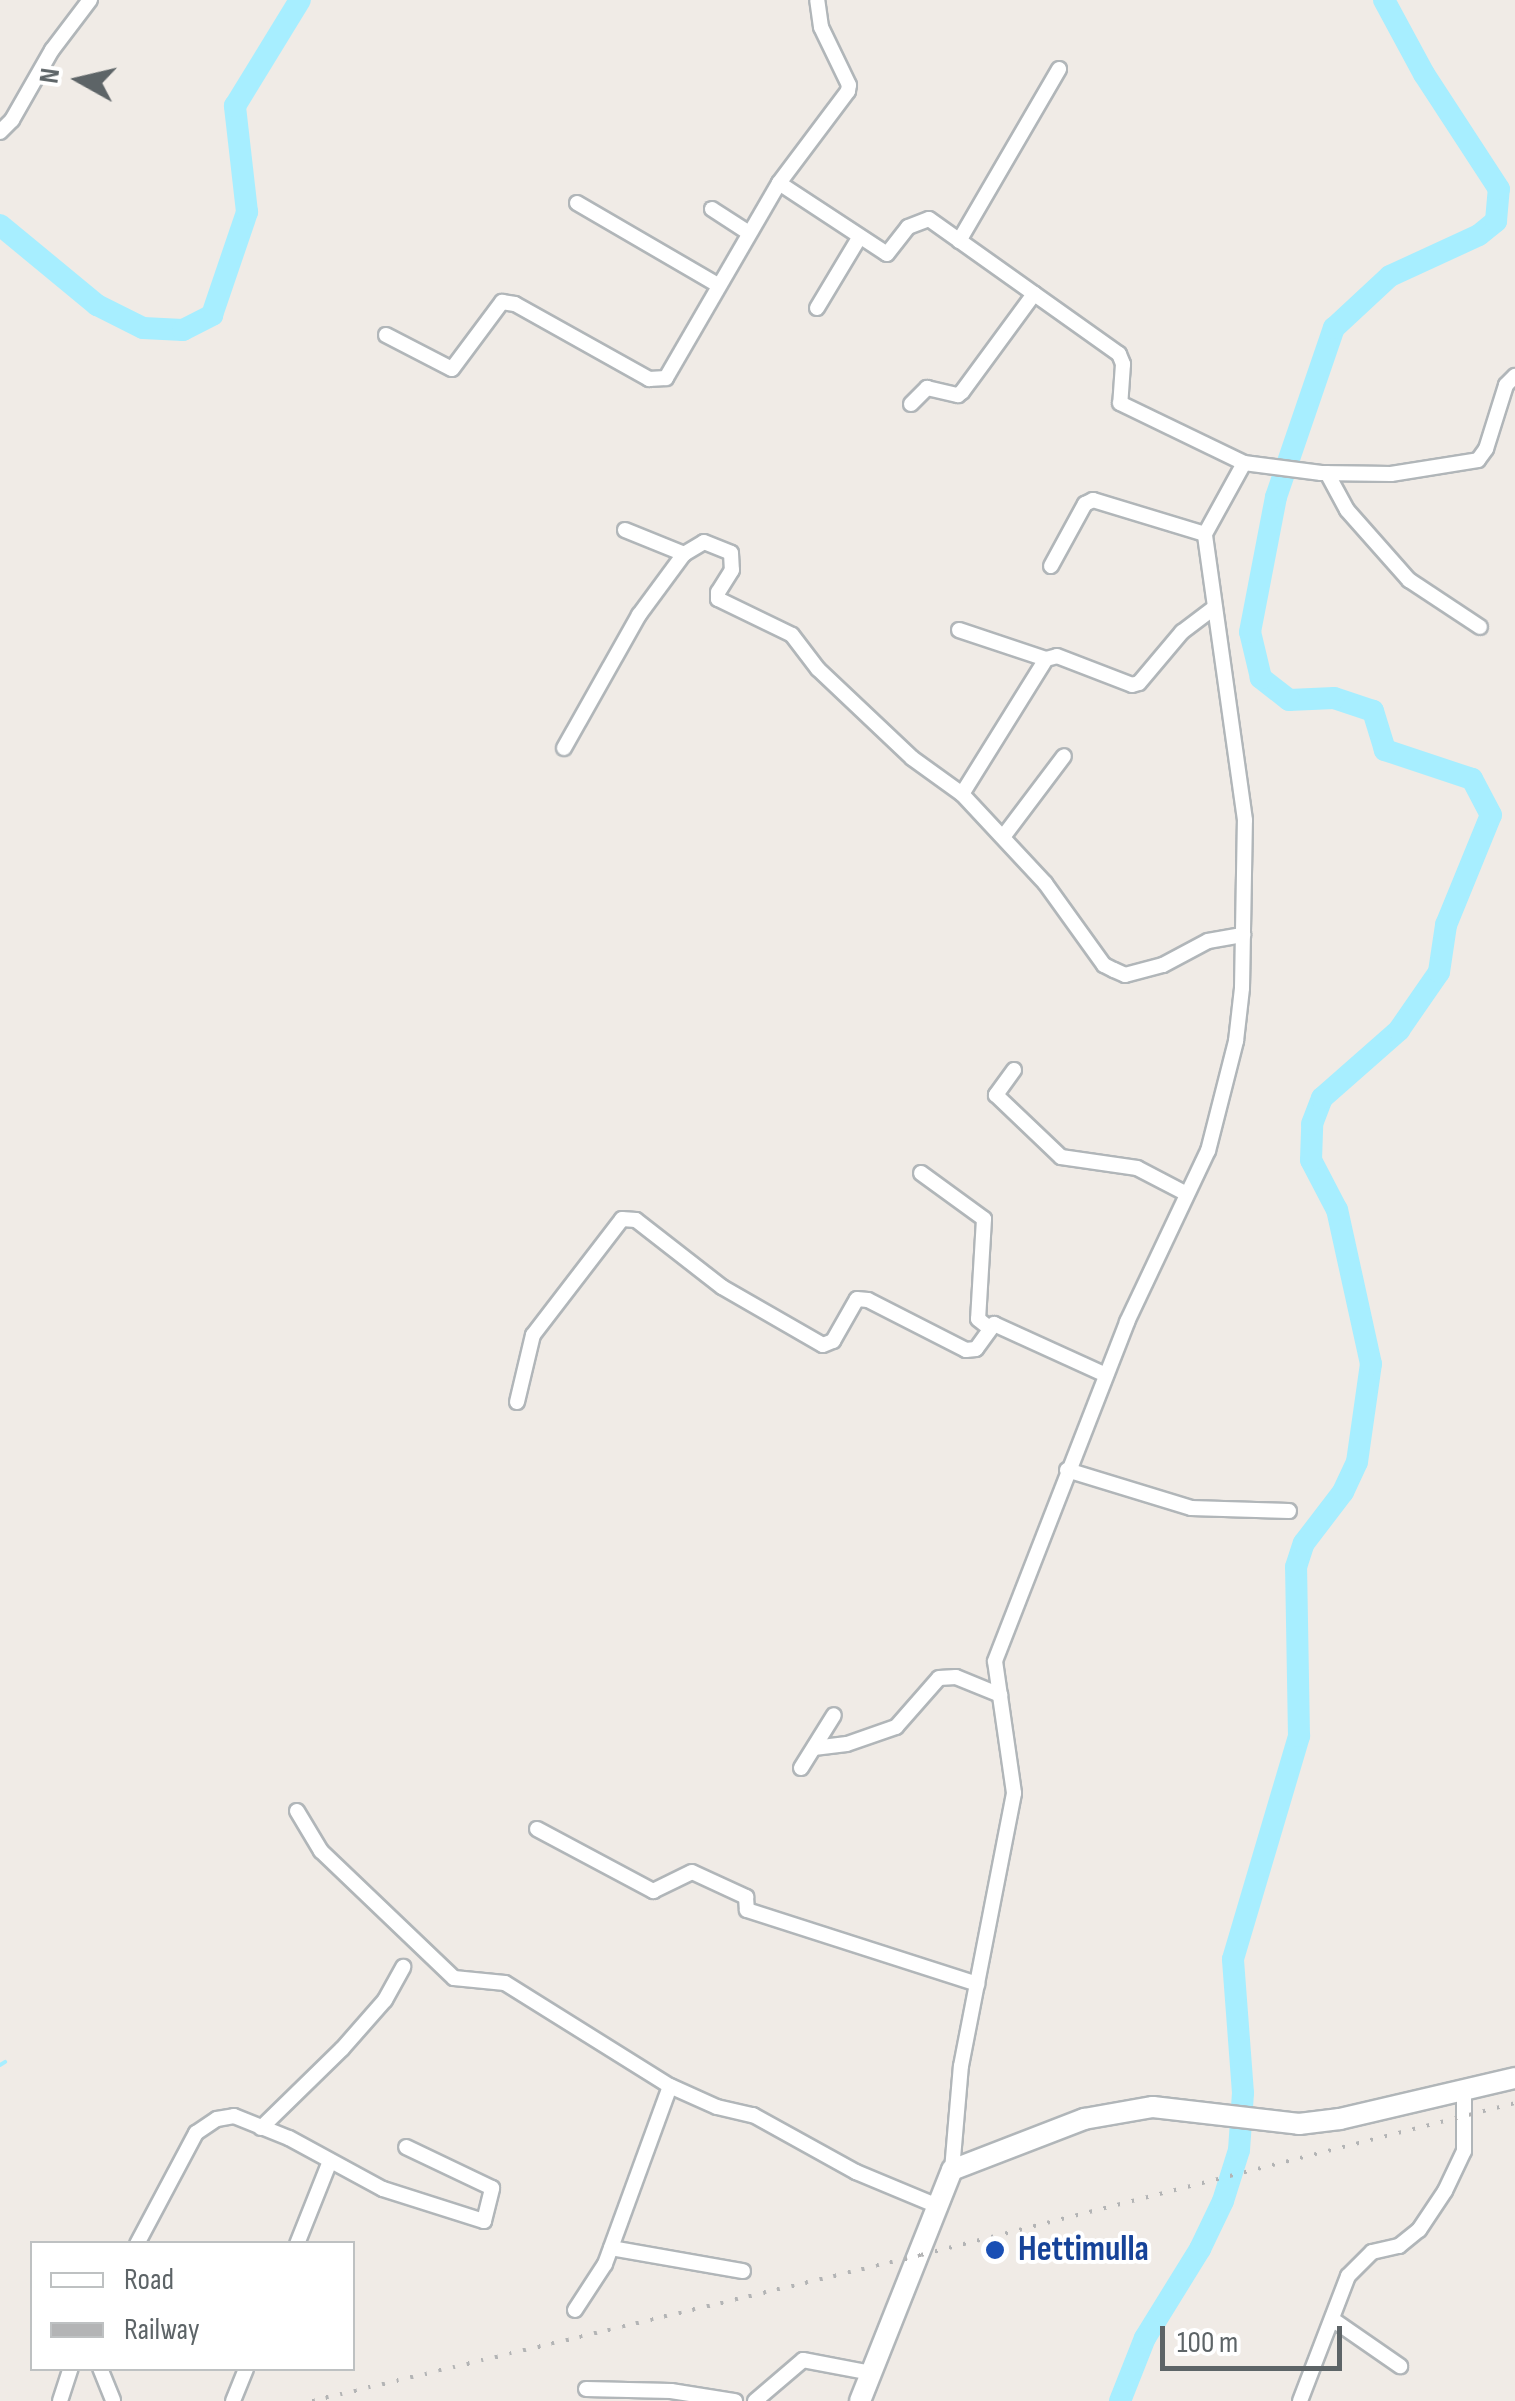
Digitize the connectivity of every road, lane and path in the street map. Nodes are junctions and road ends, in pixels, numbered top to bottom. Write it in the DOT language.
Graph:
graph roads {
  1 [pos="90,0"];
  2 [pos="817,0"];
  3 [pos="1059,69"];
  4 [pos="0,132"];
  5 [pos="779,182"];
  6 [pos="577,203"];
  7 [pos="712,209"];
  8 [pos="749,233"];
  9 [pos="859,238"];
  10 [pos="959,241"];
  11 [pos="718,285"];
  12 [pos="1034,294"];
  13 [pos="817,308"];
  14 [pos="386,335"];
  15 [pos="1515,376"];
  16 [pos="911,404"];
  17 [pos="1249,462"];
  18 [pos="1324,473"];
  19 [pos="625,530"];
  20 [pos="1205,534"];
  21 [pos="684,554"];
  22 [pos="1051,566"];
  23 [pos="1215,607"];
  24 [pos="1480,627"];
  25 [pos="959,630"];
  26 [pos="1046,659"];
  27 [pos="564,748"];
  28 [pos="1064,756"];
  29 [pos="962,794"];
  30 [pos="1002,837"];
  31 [pos="1242,936"];
  32 [pos="1014,1070"];
  33 [pos="921,1172"];
  34 [pos="1187,1194"];
  35 [pos="988,1327"];
  36 [pos="1106,1375"];
  37 [pos="517,1402"];
  38 [pos="1067,1470"];
  39 [pos="1289,1511"];
  40 [pos="1000,1695"];
  41 [pos="834,1716"];
  42 [pos="814,1748"];
  43 [pos="801,1768"];
  44 [pos="297,1811"];
  45 [pos="537,1829"];
  46 [pos="403,1967"];
  47 [pos="977,1984"];
  48 [pos="1515,2078"];
  49 [pos="670,2086"];
  50 [pos="1464,2091"];
  51 [pos="261,2128"];
  52 [pos="406,2147"];
  53 [pos="330,2161"];
  54 [pos="952,2170"];
  55 [pos="940,2207"];
  56 [pos="139,2241"];
  57 [pos="298,2241"];
  58 [pos="611,2248"];
  59 [pos="743,2271"];
  60 [pos="575,2310"];
  61 [pos="1332,2319"];
  62 [pos="1400,2366"];
  63 [pos="70,2371"];
  64 [pos="101,2371"];
  65 [pos="245,2371"];
  66 [pos="872,2373"];
  67 [pos="586,2390"];
  68 [pos="60,2401"];
  69 [pos="113,2401"];
  70 [pos="233,2401"];
  71 [pos="735,2401"];
  72 [pos="756,2401"];
  73 [pos="860,2401"];
  74 [pos="1300,2401"];
  1 -- 4 [label="street"];
  2 -- 5 [label="street"];
  3 -- 10 [label="street"];
  5 -- 8 [label="street"];
  5 -- 9 [label="street"];
  6 -- 11 [label="street"];
  7 -- 8 [label="street"];
  8 -- 11 [label="street"];
  9 -- 10 [label="street"];
  9 -- 13 [label="street"];
  10 -- 12 [label="street"];
  11 -- 14 [label="street"];
  12 -- 16 [label="street"];
  12 -- 17 [label="street"];
  15 -- 18 [label="street"];
  17 -- 18 [label="street"];
  17 -- 20 [label="street"];
  18 -- 24 [label="street"];
  19 -- 21 [label="street"];
  20 -- 22 [label="street"];
  20 -- 23 [label="street"];
  21 -- 27 [label="street"];
  21 -- 29 [label="street"];
  23 -- 26 [label="street"];
  23 -- 31 [label="street"];
  25 -- 26 [label="street"];
  26 -- 29 [label="street"];
  28 -- 30 [label="street"];
  29 -- 30 [label="street"];
  30 -- 31 [label="street"];
  31 -- 34 [label="street"];
  32 -- 34 [label="street"];
  33 -- 35 [label="street"];
  34 -- 36 [label="street"];
  35 -- 36 [label="street"];
  35 -- 37 [label="street"];
  36 -- 38 [label="street"];
  38 -- 39 [label="street"];
  38 -- 40 [label="street"];
  40 -- 42 [label="street"];
  40 -- 47 [label="street"];
  41 -- 42 [label="street"];
  42 -- 43 [label="street"];
  44 -- 49 [label="street"];
  45 -- 47 [label="street"];
  46 -- 51 [label="street"];
  47 -- 54 [label="street"];
  48 -- 50 [label="main road"];
  49 -- 55 [label="street"];
  49 -- 58 [label="street"];
  50 -- 54 [label="main road"];
  50 -- 61 [label="street"];
  51 -- 53 [label="street"];
  51 -- 56 [label="street"];
  52 -- 53 [label="street"];
  53 -- 57 [label="street"];
  54 -- 55 [label="main road"];
  55 -- 66 [label="main road"];
  58 -- 59 [label="street"];
  58 -- 60 [label="street"];
  61 -- 62 [label="street"];
  61 -- 74 [label="street"];
  63 -- 68 [label="street"];
  64 -- 69 [label="street"];
  65 -- 70 [label="street"];
  66 -- 72 [label="street"];
  66 -- 73 [label="main road"];
  67 -- 71 [label="street"];
}
